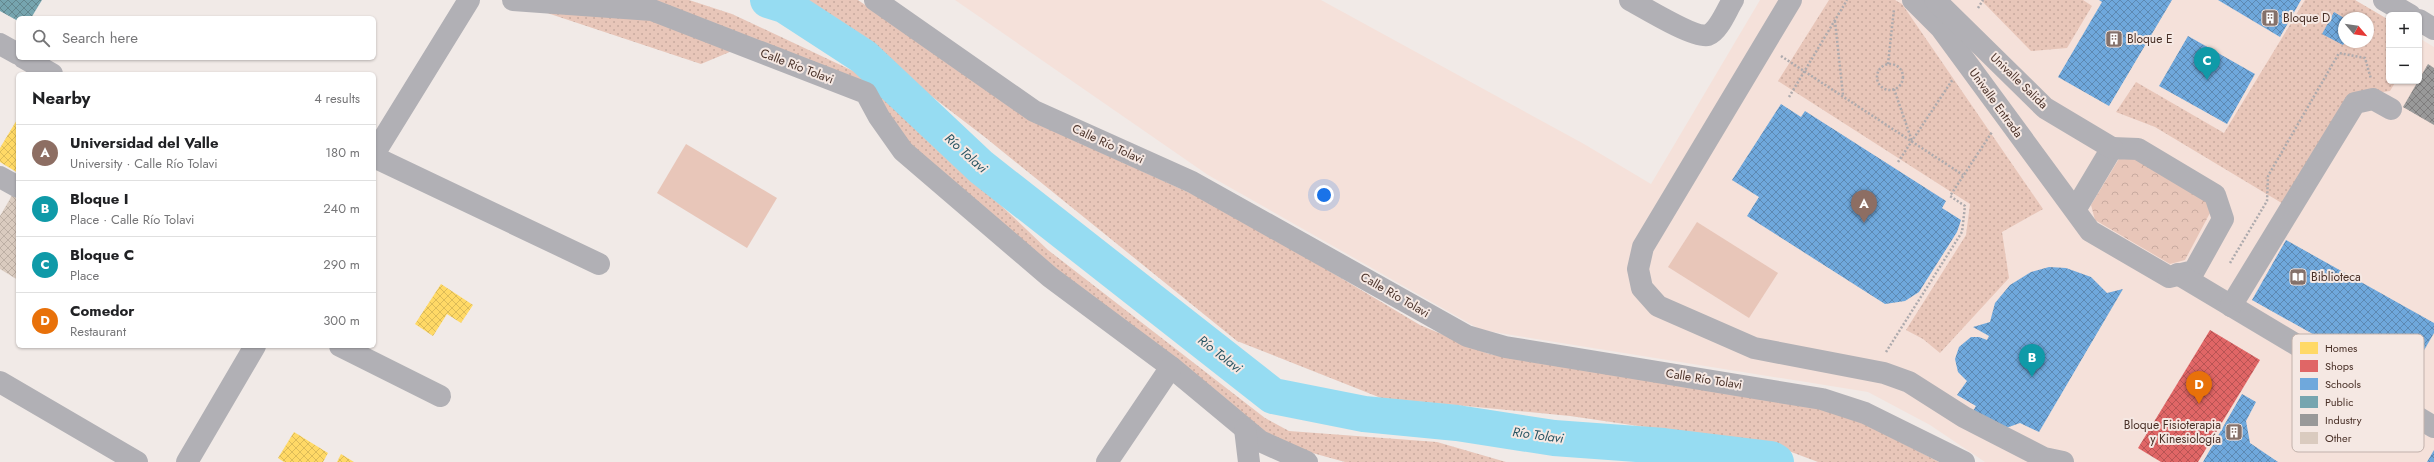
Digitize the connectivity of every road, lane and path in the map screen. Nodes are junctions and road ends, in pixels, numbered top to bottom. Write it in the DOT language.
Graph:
graph roads {
  1 [pos="469,0"];
  2 [pos="513,0"];
  3 [pos="874,0"];
  4 [pos="1630,0"];
  5 [pos="1733,0"];
  6 [pos="1791,0"];
  7 [pos="1846,0"];
  8 [pos="1936,0"];
  9 [pos="1983,0"];
  10 [pos="2384,0"];
  11 [pos="1904,4"];
  12 [pos="1978,8"];
  13 [pos="2405,12"];
  14 [pos="1835,20"];
  15 [pos="2422,22"];
  16 [pos="2434,29"];
  17 [pos="0,44"];
  18 [pos="1764,44"];
  19 [pos="16,53"];
  20 [pos="28,60"];
  21 [pos="1966,61"];
  22 [pos="1888,64"];
  23 [pos="1805,71"];
  24 [pos="48,72"];
  25 [pos="1894,89"];
  26 [pos="1789,96"];
  27 [pos="1843,96"];
  28 [pos="2384,105"];
  29 [pos="2004,114"];
  30 [pos="1912,142"];
  31 [pos="2112,148"];
  32 [pos="376,151"];
  33 [pos="376,158"];
  34 [pos="1898,162"];
  35 [pos="1963,175"];
  36 [pos="0,177"];
  37 [pos="16,186"];
  38 [pos="2075,210"];
  39 [pos="599,264"];
  40 [pos="2178,274"];
  41 [pos="2212,294"];
  42 [pos="2231,306"];
  43 [pos="2292,342"];
  44 [pos="254,348"];
  45 [pos="344,348"];
  46 [pos="1171,367"];
  47 [pos="1874,371"];
  48 [pos="0,382"];
  49 [pos="440,396"];
  50 [pos="2424,421"];
  51 [pos="2434,427"];
  52 [pos="1245,429"];
  53 [pos="137,462"];
  54 [pos="187,462"];
  55 [pos="1107,462"];
  56 [pos="1249,462"];
  57 [pos="1308,462"];
  58 [pos="1964,462"];
  59 [pos="2064,462"];
  1 -- 32 [label="street"];
  2 -- 46 [label="street, Calle Río Tolavi"];
  3 -- 58 [label="street, Calle Río Tolavi"];
  4 -- 5 [label="street"];
  6 -- 18 [label="street"];
  7 -- 14 [label="path"];
  8 -- 31 [label="street, Univalle Salida"];
  9 -- 12 [label="path"];
  10 -- 13 [label="street"];
  11 -- 21 [label="street, Univalle Entrada"];
  11 -- 22 [label="path"];
  14 -- 23 [label="path"];
  14 -- 27 [label="path"];
  15 -- 16 [label="street"];
  17 -- 19 [label="street"];
  18 -- 23 [label="path"];
  18 -- 47 [label="street"];
  20 -- 24 [label="street"];
  21 -- 29 [label="street, Univalle Entrada"];
  21 -- 30 [label="path"];
  22 -- 25 [label="path"];
  22 -- 25 [label="path"];
  23 -- 26 [label="path"];
  23 -- 27 [label="path"];
  25 -- 30 [label="path"];
  27 -- 30 [label="path"];
  28 -- 41 [label="path"];
  28 -- 42 [label="street"];
  29 -- 35 [label="path"];
  29 -- 38 [label="street, Univalle Entrada"];
  30 -- 34 [label="path"];
  30 -- 35 [label="path"];
  31 -- 38 [label="street"];
  31 -- 40 [label="street"];
  33 -- 39 [label="street"];
  35 -- 47 [label="path"];
  36 -- 37 [label="street"];
  38 -- 40 [label="street"];
  40 -- 41 [label="street"];
  41 -- 42 [label="street"];
  42 -- 43 [label="street"];
  44 -- 54 [label="street"];
  45 -- 49 [label="street"];
  46 -- 52 [label="street, Calle Río Tolavi"];
  46 -- 55 [label="street"];
  47 -- 59 [label="street"];
  48 -- 53 [label="street"];
  50 -- 51 [label="street"];
  52 -- 56 [label="street"];
  52 -- 57 [label="street, Calle Río Tolavi"];
}
